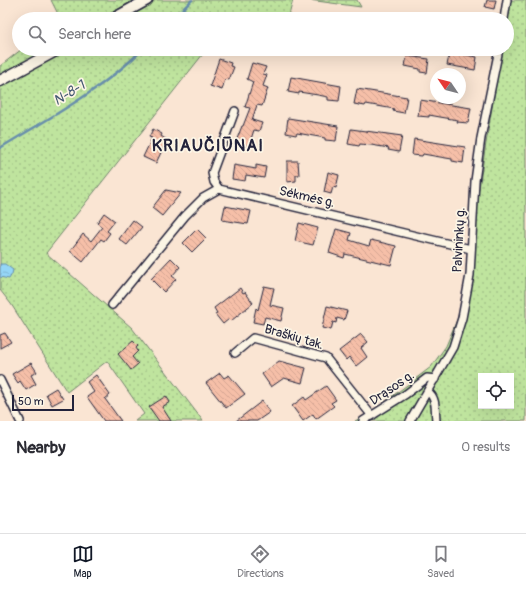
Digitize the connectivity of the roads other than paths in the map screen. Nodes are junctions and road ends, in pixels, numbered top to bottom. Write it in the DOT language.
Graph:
graph roads {
  1 [pos="147,0"];
  2 [pos="507,0"];
  3 [pos="126,12"];
  4 [pos="505,12"];
  5 [pos="45,56"];
  6 [pos="498,56"];
  7 [pos="0,81"];
  8 [pos="235,110"];
  9 [pos="219,189"];
  10 [pos="471,249"];
  11 [pos="112,305"];
  12 [pos="234,353"];
  13 [pos="435,379"];
  14 [pos="0,380"];
  15 [pos="428,392"];
  16 [pos="372,416"];
  17 [pos="20,421"];
  18 [pos="364,421"];
  19 [pos="410,421"];
  20 [pos="436,421"];
  1 -- 3 [label="main road"];
  2 -- 4 [label="street"];
  5 -- 7 [label="main road"];
  6 -- 10 [label="street, Palvininkų g."];
  8 -- 9 [label="street"];
  9 -- 10 [label="street, Sėkmės g."];
  9 -- 11 [label="street"];
  10 -- 13 [label="street, Palvininkų g."];
  12 -- 16 [label="street, Braškių tak."];
  13 -- 15 [label="street, Palvininkų g."];
  13 -- 16 [label="street, Drąsos g."];
  14 -- 17 [label="street"];
  15 -- 19 [label="street, Palvininkų g."];
  15 -- 20 [label="street"];
  16 -- 18 [label="street, Drąsos g."];
}
